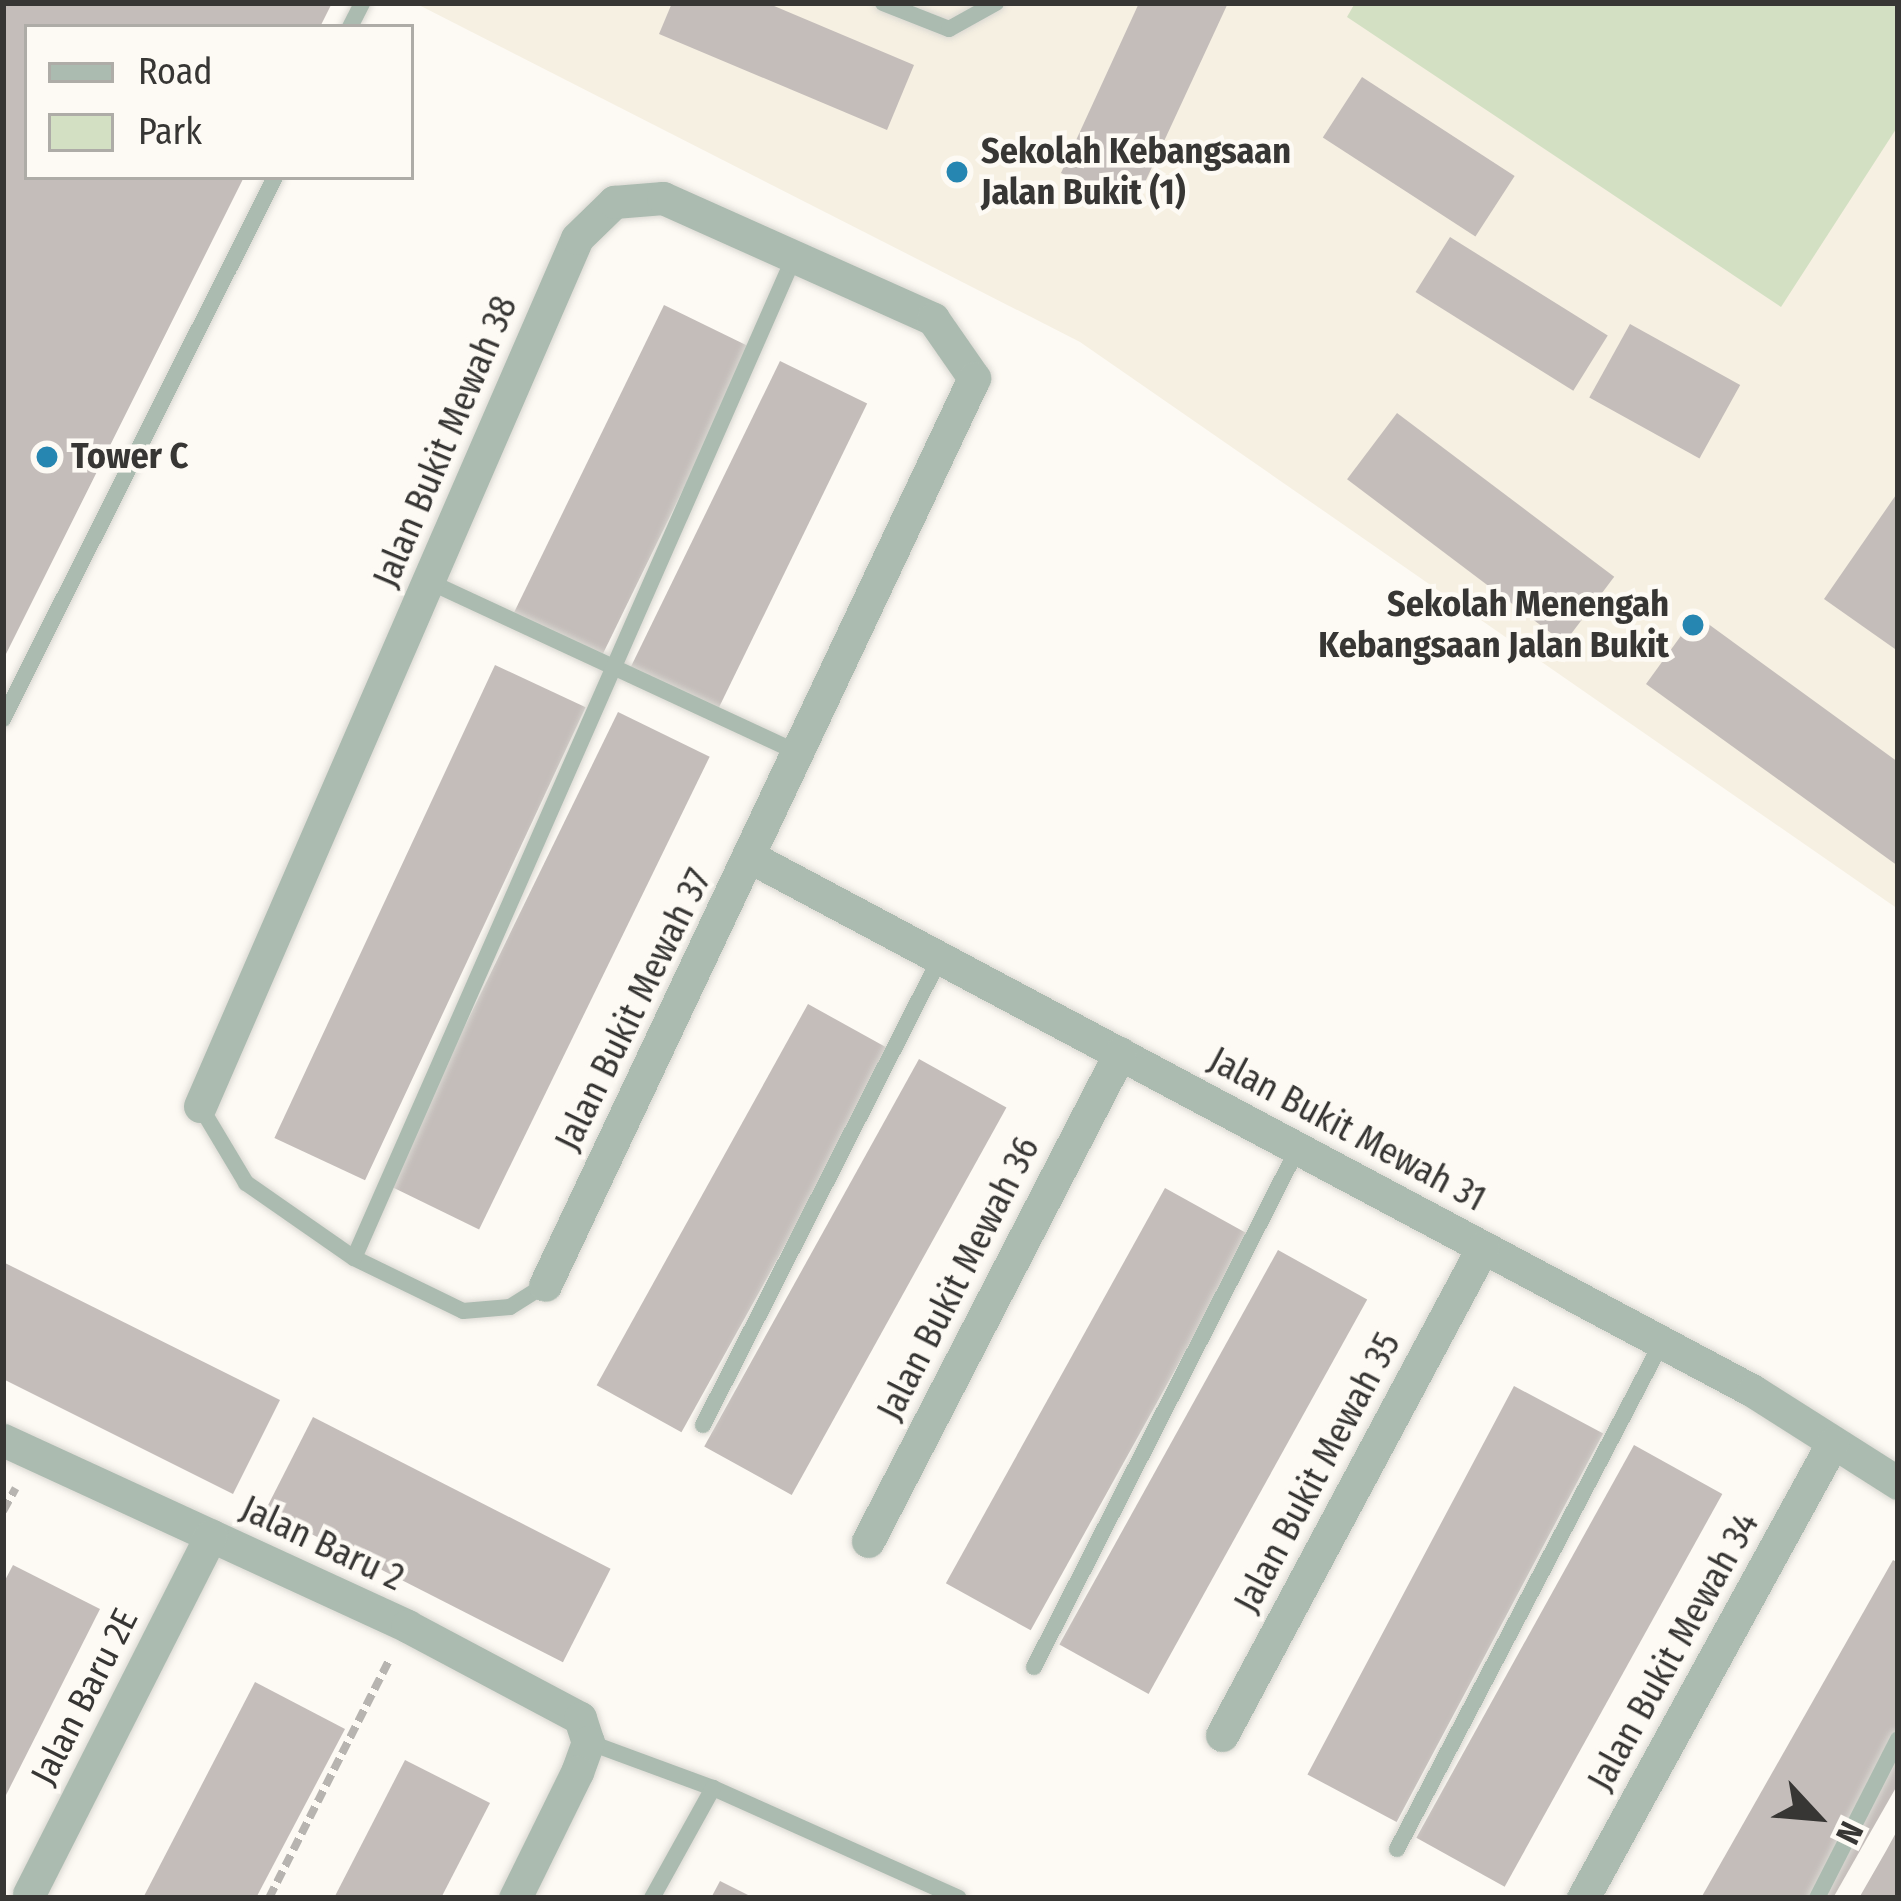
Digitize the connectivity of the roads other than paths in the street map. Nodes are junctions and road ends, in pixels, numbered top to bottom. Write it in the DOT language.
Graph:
graph roads {
  1 [pos="883,3"];
  2 [pos="996,3"];
  3 [pos="273,180"];
  4 [pos="794,257"];
  5 [pos="974,378"];
  6 [pos="428,581"];
  7 [pos="614,672"];
  8 [pos="3,719"];
  9 [pos="800,754"];
  10 [pos="752,858"];
  11 [pos="940,958"];
  12 [pos="1120,1053"];
  13 [pos="200,1106"];
  14 [pos="1298,1148"];
  15 [pos="1483,1247"];
  16 [pos="354,1258"];
  17 [pos="545,1285"];
  18 [pos="1662,1342"];
  19 [pos="704,1425"];
  20 [pos="3,1440"];
  21 [pos="1832,1444"];
  22 [pos="1898,1484"];
  23 [pos="211,1536"];
  24 [pos="868,1541"];
  25 [pos="1034,1667"];
  26 [pos="1222,1735"];
  27 [pos="1898,1738"];
  28 [pos="588,1742"];
  29 [pos="713,1788"];
  30 [pos="1397,1849"];
  31 [pos="29,1894"];
  32 [pos="515,1898"];
  33 [pos="652,1898"];
  34 [pos="958,1898"];
  35 [pos="1583,1898"];
  36 [pos="1817,1898"];
  1 -- 2 [label="lane"];
  3 -- 8 [label="lane"];
  4 -- 5 [label="street, Jalan Bukit Mewah 38"];
  4 -- 6 [label="street, Jalan Bukit Mewah 38"];
  4 -- 7 [label="lane"];
  5 -- 9 [label="street, Jalan Bukit Mewah 37"];
  6 -- 7 [label="lane"];
  6 -- 13 [label="street, Jalan Bukit Mewah 38"];
  7 -- 9 [label="lane"];
  7 -- 16 [label="lane"];
  9 -- 10 [label="street, Jalan Bukit Mewah 37"];
  10 -- 11 [label="street, Jalan Bukit Mewah 31"];
  10 -- 17 [label="street, Jalan Bukit Mewah 37"];
  11 -- 12 [label="street, Jalan Bukit Mewah 31"];
  11 -- 19 [label="lane"];
  12 -- 14 [label="street, Jalan Bukit Mewah 31"];
  12 -- 24 [label="street, Jalan Bukit Mewah 36"];
  13 -- 16 [label="lane, Jalan Bukit Mewah 37"];
  14 -- 15 [label="street, Jalan Bukit Mewah 31"];
  14 -- 25 [label="lane"];
  15 -- 18 [label="street, Jalan Bukit Mewah 31"];
  15 -- 26 [label="street, Jalan Bukit Mewah 35"];
  16 -- 17 [label="lane, Jalan Bukit Mewah 37"];
  18 -- 21 [label="street, Jalan Bukit Mewah 31"];
  18 -- 30 [label="lane"];
  20 -- 23 [label="street, Jalan Baru 2"];
  21 -- 22 [label="street, Jalan Bukit Mewah 31"];
  21 -- 35 [label="street, Jalan Bukit Mewah 34"];
  23 -- 28 [label="street, Jalan Baru 2"];
  23 -- 31 [label="street, Jalan Baru 2E"];
  27 -- 36 [label="lane"];
  28 -- 29 [label="lane"];
  28 -- 32 [label="street"];
  29 -- 33 [label="lane"];
  29 -- 34 [label="lane"];
}
